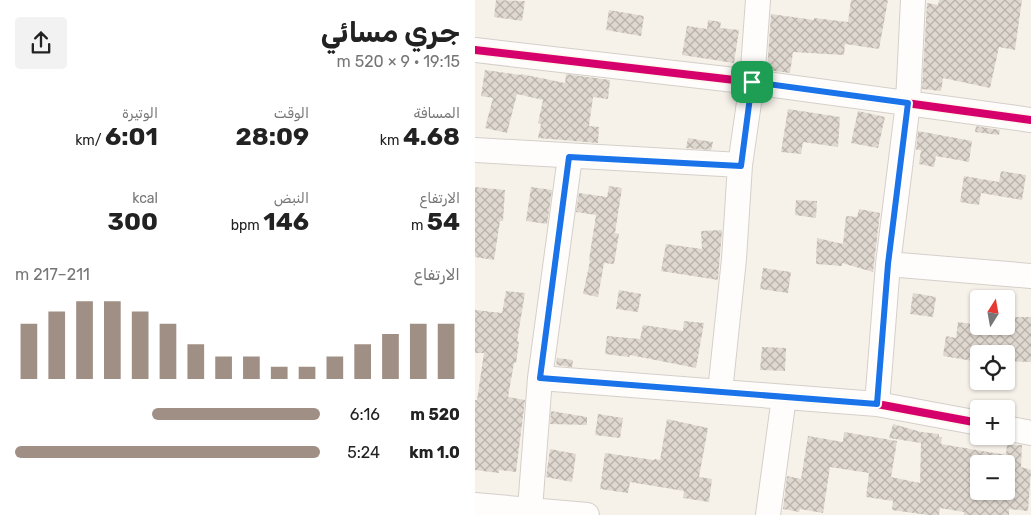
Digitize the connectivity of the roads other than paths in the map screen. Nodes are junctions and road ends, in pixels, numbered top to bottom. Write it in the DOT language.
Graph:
graph roads {
  1 [pos="758,0"];
  2 [pos="913,0"];
  3 [pos="475,50"];
  4 [pos="752,82"];
  5 [pos="908,103"];
  6 [pos="1031,120"];
  7 [pos="475,150"];
  8 [pos="569,157"];
  9 [pos="741,166"];
  10 [pos="888,264"];
  11 [pos="1031,276"];
  12 [pos="540,378"];
  13 [pos="719,392"];
  14 [pos="784,397"];
  15 [pos="877,404"];
  16 [pos="970,421"];
  17 [pos="1015,430"];
  18 [pos="1031,433"];
  19 [pos="475,505"];
  20 [pos="530,509"];
  21 [pos="587,515"];
  22 [pos="768,515"];
  1 -- 4 [label="street"];
  2 -- 5 [label="street"];
  3 -- 4 [label="street"];
  4 -- 5 [label="street"];
  4 -- 9 [label="street"];
  5 -- 6 [label="street"];
  5 -- 10 [label="street"];
  7 -- 8 [label="street"];
  8 -- 9 [label="street"];
  8 -- 12 [label="street"];
  9 -- 13 [label="street"];
  10 -- 11 [label="street"];
  10 -- 15 [label="street"];
  12 -- 13 [label="street"];
  12 -- 20 [label="street"];
  13 -- 14 [label="street"];
  14 -- 15 [label="street"];
  14 -- 22 [label="street"];
  15 -- 16 [label="street"];
  17 -- 18 [label="street"];
  19 -- 20 [label="street"];
  20 -- 21 [label="street"];
}
